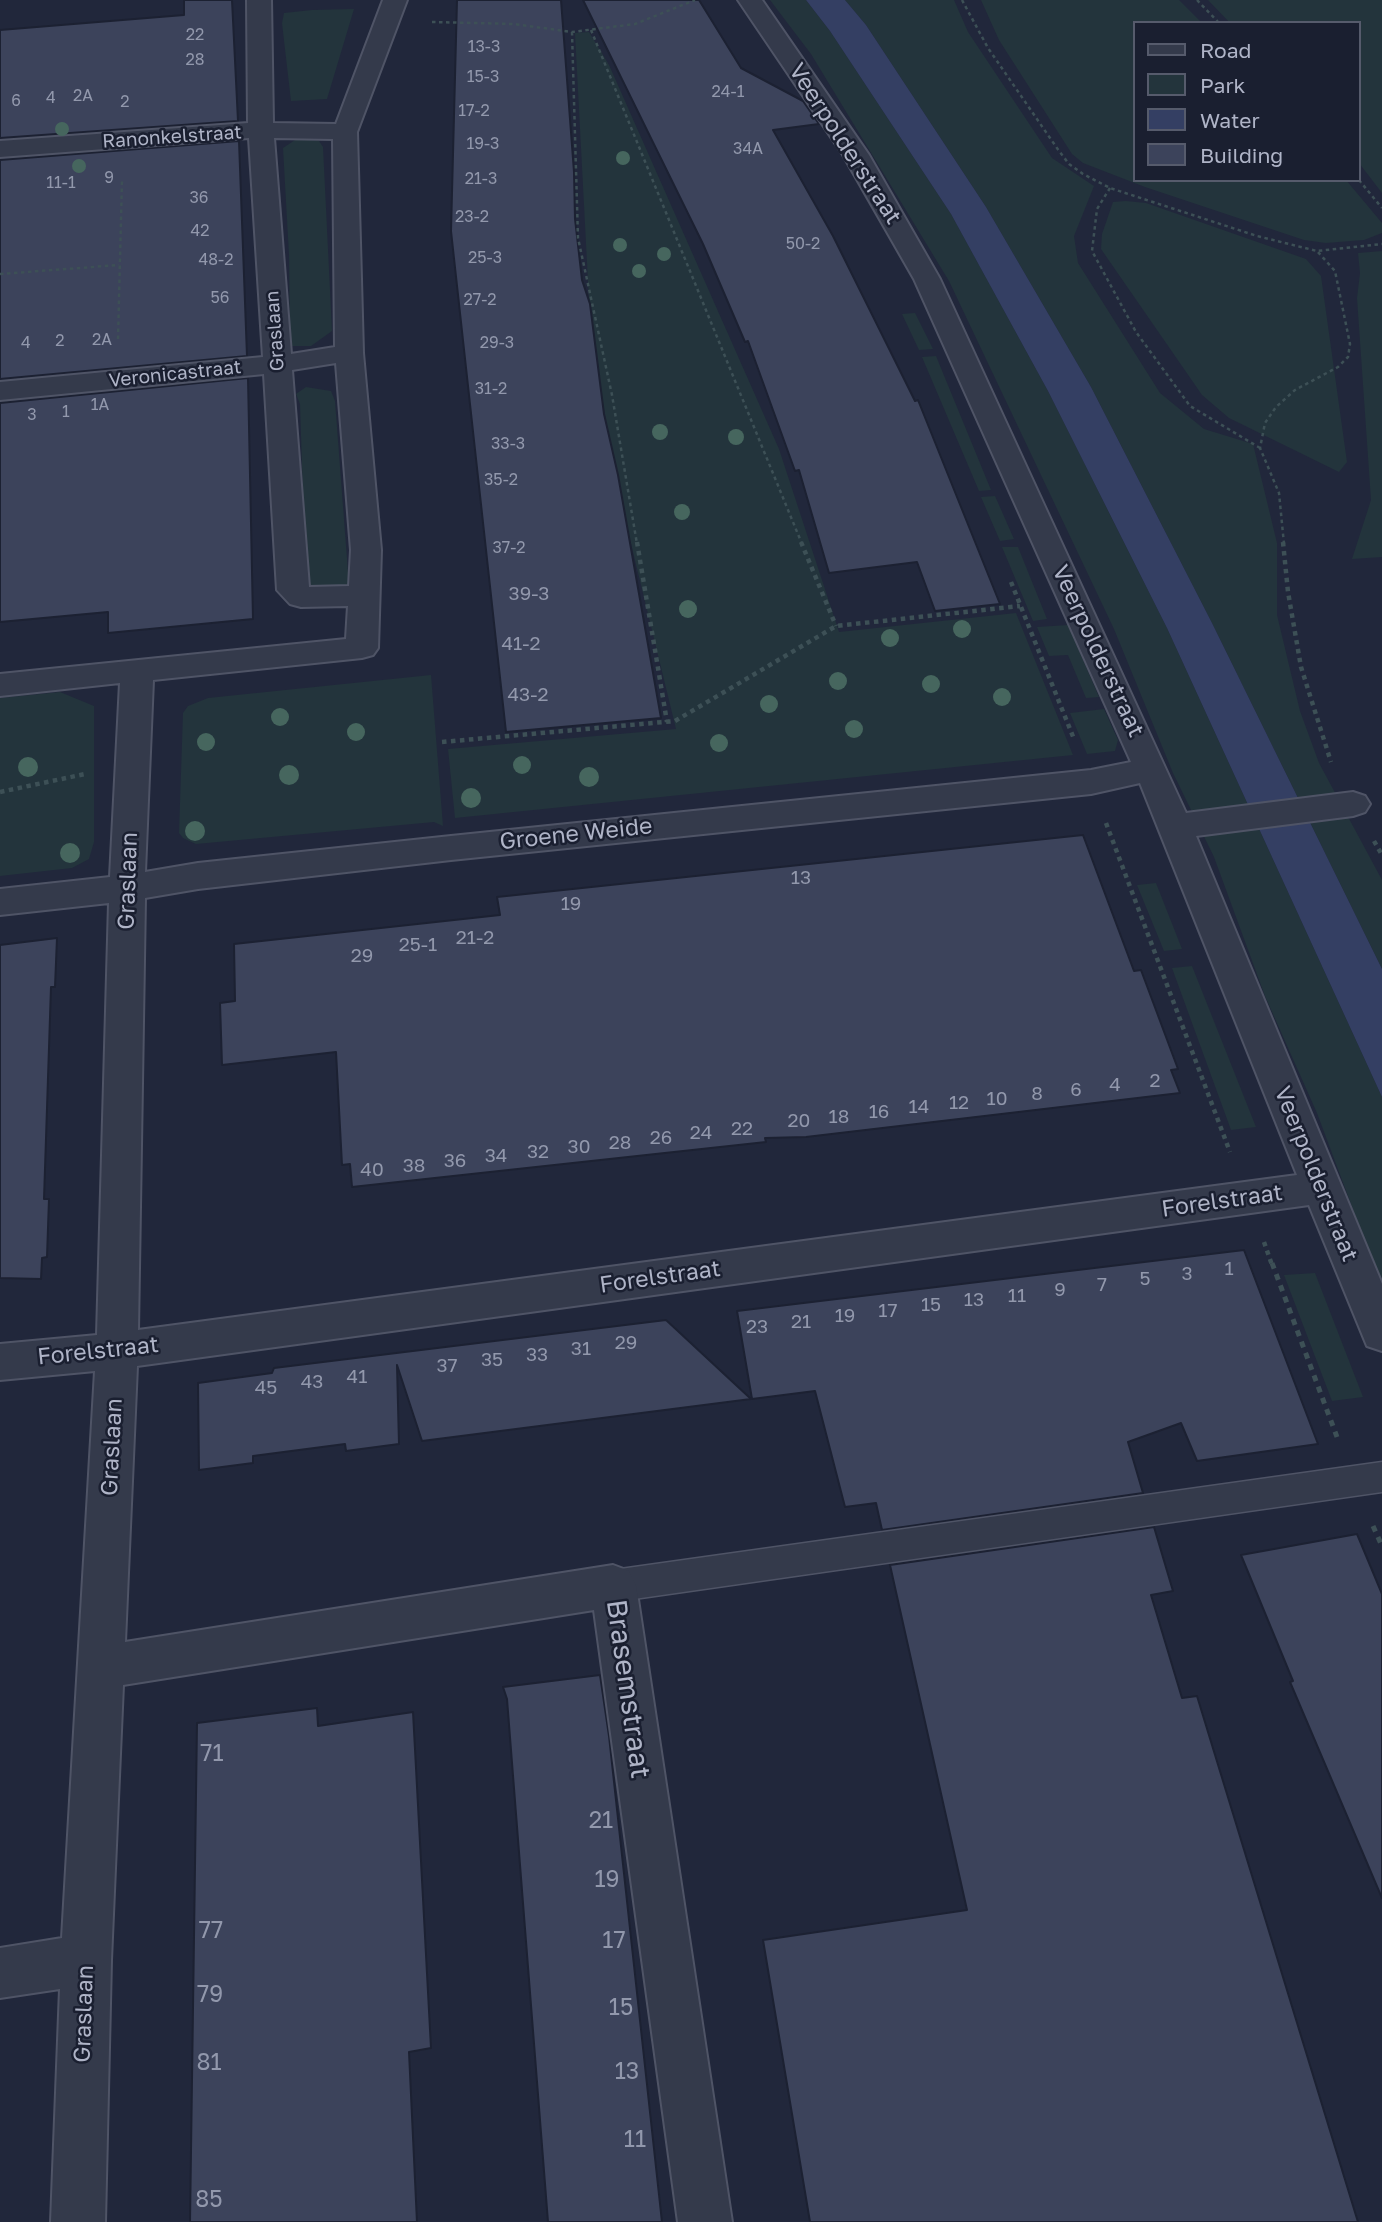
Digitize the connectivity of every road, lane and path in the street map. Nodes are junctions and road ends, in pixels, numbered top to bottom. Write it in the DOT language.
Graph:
graph roads {
  1 [pos="259,0"];
  2 [pos="695,0"];
  3 [pos="750,0"];
  4 [pos="962,0"];
  5 [pos="1197,0"];
  6 [pos="390,11"];
  7 [pos="1217,21"];
  8 [pos="591,30"];
  9 [pos="572,32"];
  10 [pos="261,130"];
  11 [pos="345,132"];
  12 [pos="0,149"];
  13 [pos="122,168"];
  14 [pos="1361,182"];
  15 [pos="1110,188"];
  16 [pos="1382,208"];
  17 [pos="1382,244"];
  18 [pos="1317,251"];
  19 [pos="120,265"];
  20 [pos="0,274"];
  21 [pos="349,353"];
  22 [pos="277,363"];
  23 [pos="117,380"];
  24 [pos="0,391"];
  25 [pos="1260,448"];
  26 [pos="1008,573"];
  27 [pos="363,595"];
  28 [pos="1020,606"];
  29 [pos="836,626"];
  30 [pos="137,672"];
  31 [pos="0,685"];
  32 [pos="667,722"];
  33 [pos="442,742"];
  34 [pos="1151,769"];
  35 [pos="133,770"];
  36 [pos="1091,782"];
  37 [pos="0,792"];
  38 [pos="1340,805"];
  39 [pos="1191,824"];
  40 [pos="127,888"];
  41 [pos="0,902"];
  42 [pos="1320,1188"];
  43 [pos="1382,1334"];
  44 [pos="117,1351"];
  45 [pos="0,1362"];
  46 [pos="1382,1477"];
  47 [pos="613,1586"];
  48 [pos="101,1667"];
  49 [pos="86,1959"];
  50 [pos="0,1973"];
  51 [pos="78,2222"];
  52 [pos="705,2222"];
  1 -- 10 [label="street, Graslaan"];
  2 -- 8 [label="path"];
  3 -- 34 [label="street, Veerpolderstraat"];
  4 -- 15 [label="path"];
  5 -- 7 [label="path"];
  6 -- 9 [label="path"];
  6 -- 11 [label="street"];
  8 -- 9 [label="path"];
  8 -- 29 [label="path"];
  9 -- 32 [label="path"];
  10 -- 11 [label="street, Ranonkelstraat"];
  10 -- 12 [label="street, Ranonkelstraat"];
  10 -- 22 [label="street, Graslaan"];
  11 -- 21 [label="street"];
  13 -- 19 [label="path"];
  14 -- 16 [label="path"];
  15 -- 18 [label="path"];
  15 -- 25 [label="path"];
  17 -- 18 [label="path"];
  18 -- 25 [label="path"];
  19 -- 20 [label="path"];
  19 -- 23 [label="path"];
  21 -- 22 [label="street, Veronicastraat"];
  21 -- 27 [label="street"];
  22 -- 23 [label="street, Veronicastraat"];
  22 -- 27 [label="street, Graslaan"];
  23 -- 24 [label="street, Veronicastraat"];
  25 -- 38 [label="path"];
  26 -- 28 [label="path"];
  27 -- 30 [label="street"];
  28 -- 29 [label="path"];
  28 -- 36 [label="path"];
  29 -- 32 [label="path"];
  30 -- 31 [label="street"];
  30 -- 35 [label="street, Graslaan"];
  32 -- 33 [label="path"];
  34 -- 36 [label="street, Groene Weide"];
  34 -- 39 [label="street, Veerpolderstraat"];
  35 -- 37 [label="path"];
  35 -- 40 [label="street, Graslaan"];
  36 -- 40 [label="street, Groene Weide"];
  38 -- 39 [label="street"];
  39 -- 42 [label="street, Veerpolderstraat"];
  40 -- 41 [label="street, Groene Weide"];
  40 -- 44 [label="street, Graslaan"];
  42 -- 43 [label="street, Veerpolderstraat"];
  42 -- 44 [label="street, Forelstraat"];
  44 -- 45 [label="street, Forelstraat"];
  44 -- 48 [label="street, Graslaan"];
  46 -- 47 [label="lane"];
  47 -- 48 [label="street, Brasemstraat"];
  47 -- 52 [label="street, Brasemstraat"];
  48 -- 49 [label="street, Graslaan"];
  49 -- 50 [label="street"];
  49 -- 51 [label="street, Graslaan"];
}
